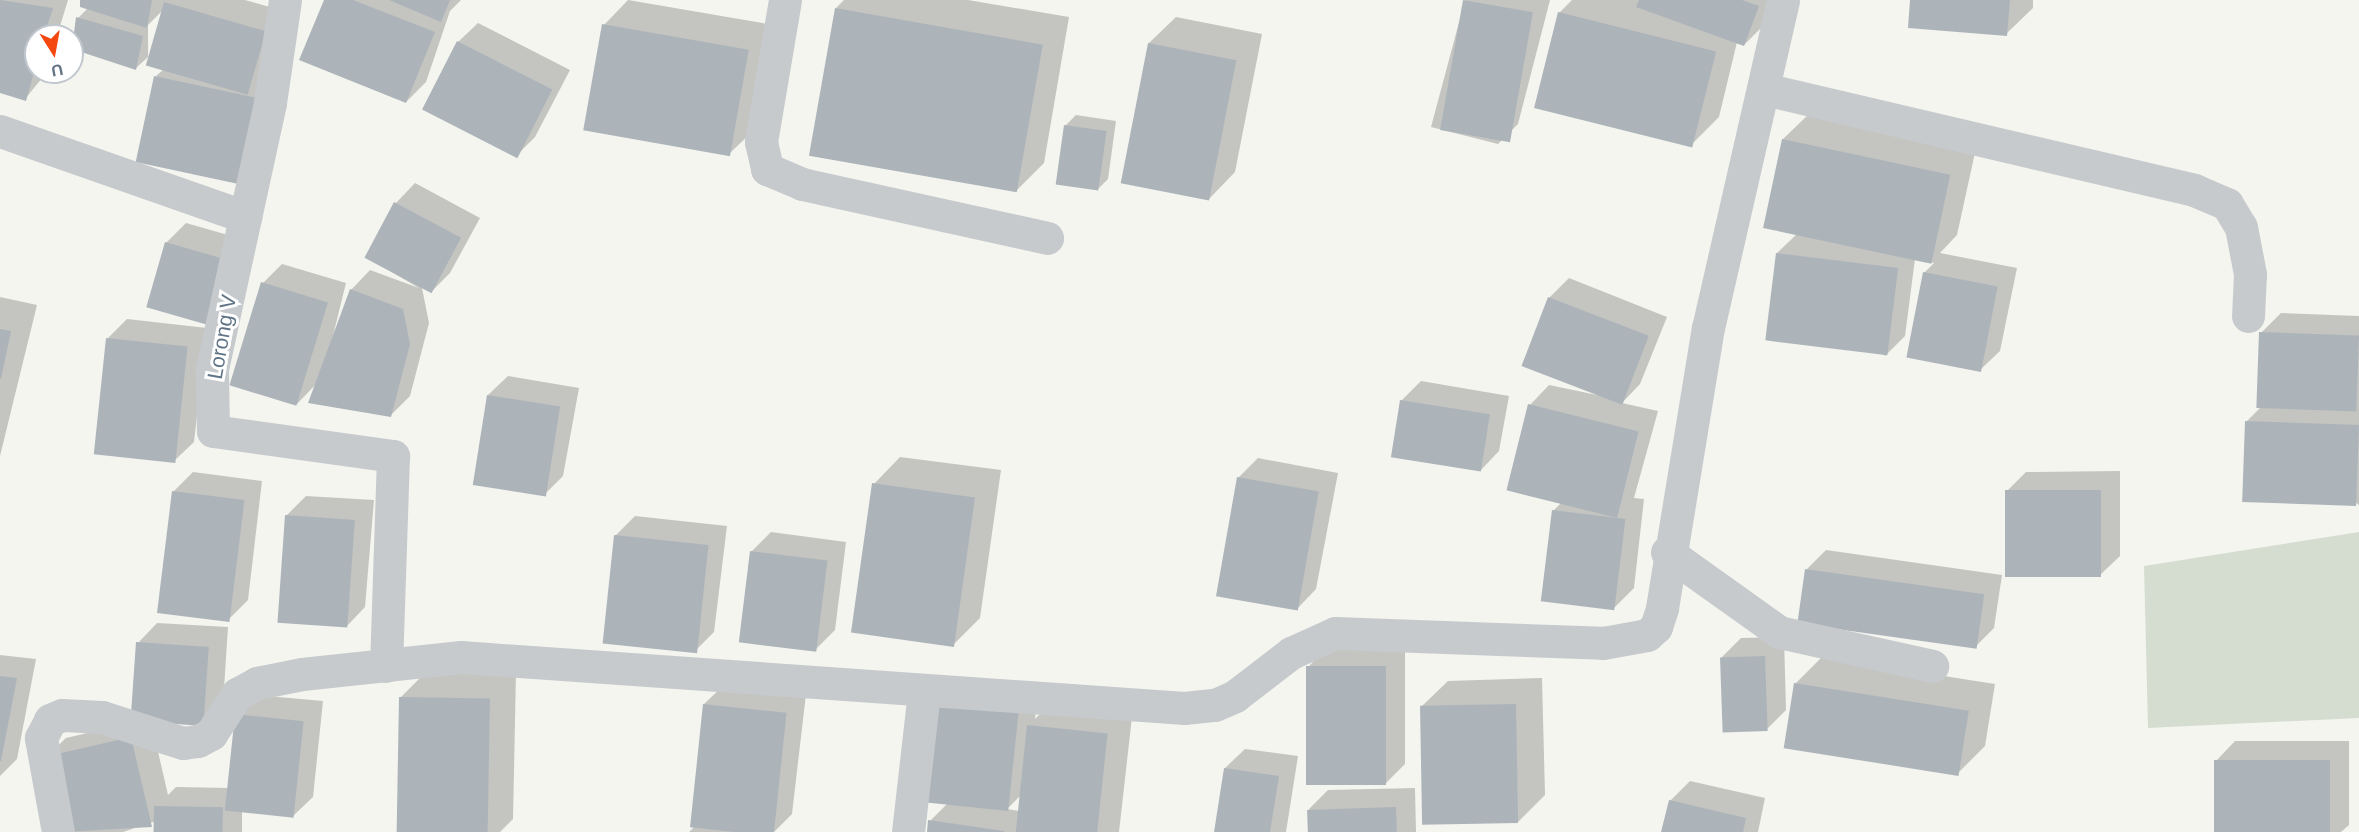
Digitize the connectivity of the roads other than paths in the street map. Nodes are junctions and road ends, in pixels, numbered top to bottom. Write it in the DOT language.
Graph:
graph roads {
  1 [pos="285,0"];
  2 [pos="785,0"];
  3 [pos="1783,0"];
  4 [pos="1764,89"];
  5 [pos="0,131"];
  6 [pos="245,217"];
  7 [pos="1047,238"];
  8 [pos="2248,316"];
  9 [pos="1667,552"];
  10 [pos="386,666"];
  11 [pos="1932,666"];
  12 [pos="924,691"];
  13 [pos="58,832"];
  14 [pos="908,832"];
  1 -- 6 [label="street, Lorong V"];
  2 -- 7 [label="street"];
  3 -- 4 [label="street"];
  4 -- 8 [label="street"];
  4 -- 9 [label="street"];
  5 -- 6 [label="street"];
  6 -- 10 [label="street, Lorong V"];
  9 -- 11 [label="street"];
  9 -- 12 [label="street"];
  10 -- 12 [label="street"];
  10 -- 13 [label="street"];
  12 -- 14 [label="street"];
}
